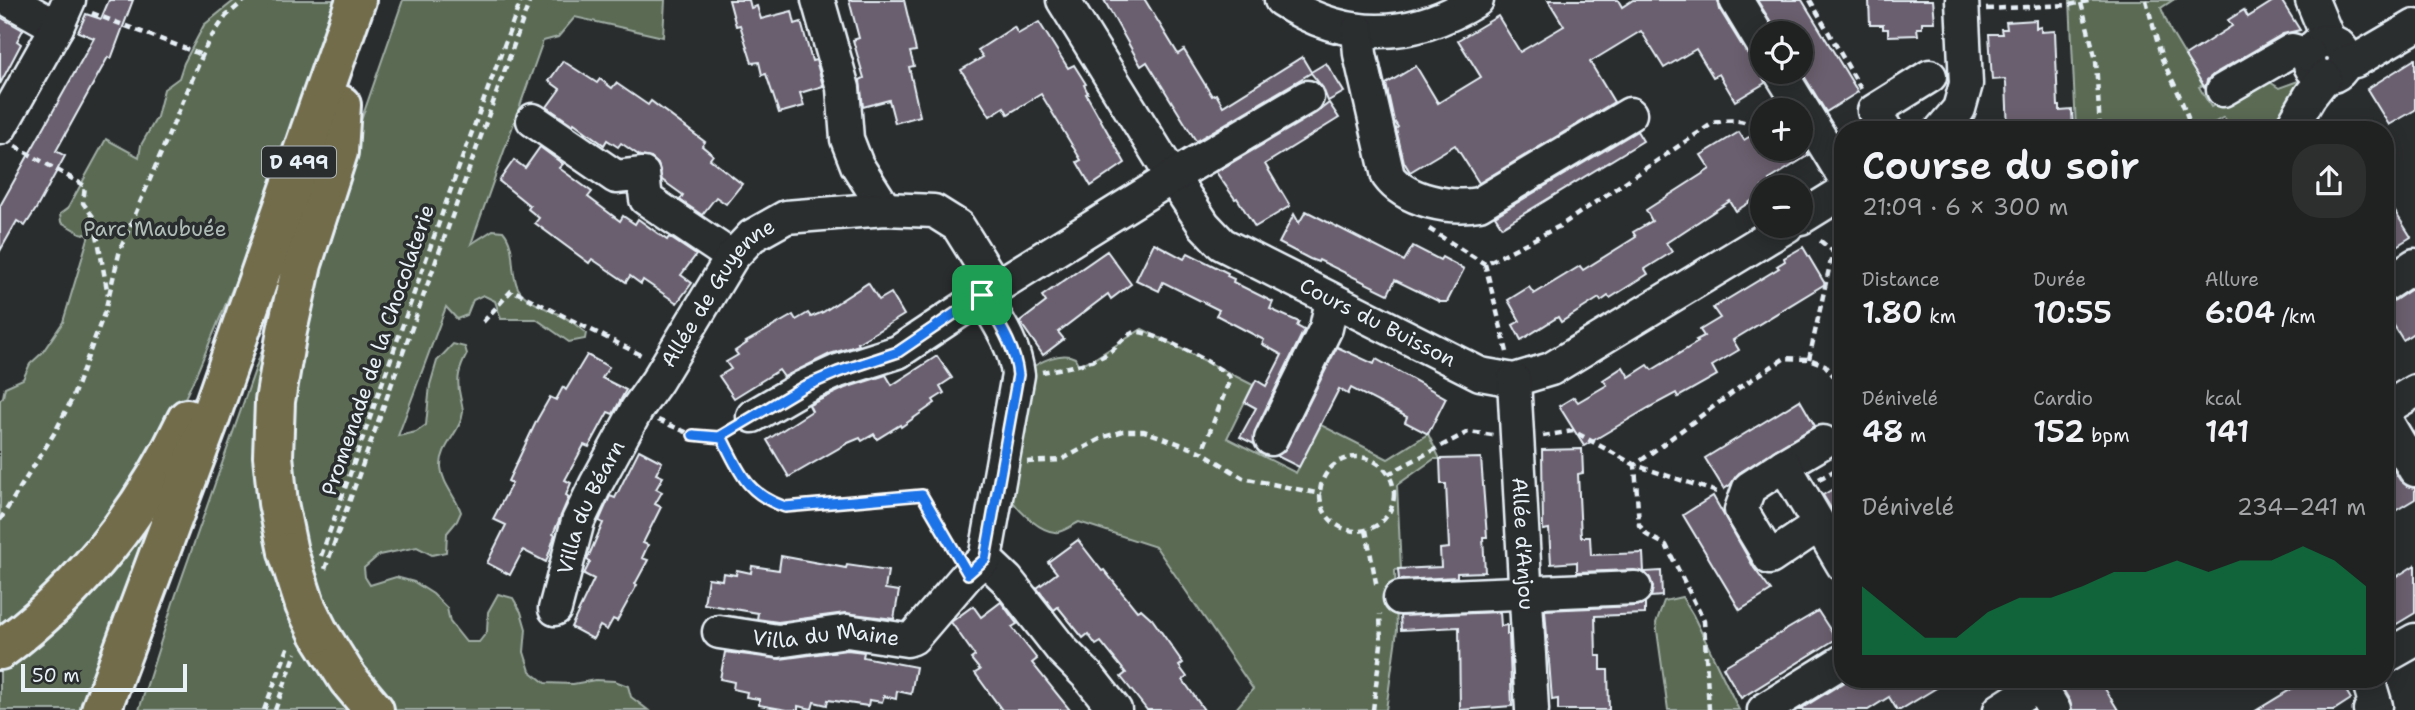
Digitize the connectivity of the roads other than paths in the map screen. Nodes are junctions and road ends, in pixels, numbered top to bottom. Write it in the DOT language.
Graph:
graph roads {
  1 [pos="9,0"];
  2 [pos="356,0"];
  3 [pos="378,0"];
  4 [pos="818,0"];
  5 [pos="1052,0"];
  6 [pos="1282,0"];
  7 [pos="1477,0"];
  8 [pos="1736,0"];
  9 [pos="2312,0"];
  10 [pos="1963,5"];
  11 [pos="64,10"];
  12 [pos="1750,23"];
  13 [pos="2415,26"];
  14 [pos="1358,30"];
  15 [pos="2327,59"];
  16 [pos="1930,76"];
  17 [pos="1775,90"];
  18 [pos="2223,90"];
  19 [pos="1307,97"];
  20 [pos="341,105"];
  21 [pos="1630,114"];
  22 [pos="533,120"];
  23 [pos="1880,120"];
  24 [pos="1949,121"];
  25 [pos="2295,121"];
  26 [pos="6,136"];
  27 [pos="1813,158"];
  28 [pos="1173,178"];
  29 [pos="1834,179"];
  30 [pos="1834,181"];
  31 [pos="1834,194"];
  32 [pos="885,209"];
  33 [pos="1813,214"];
  34 [pos="1779,238"];
  35 [pos="732,257"];
  36 [pos="2415,265"];
  37 [pos="2394,278"];
  38 [pos="989,291"];
  39 [pos="1332,301"];
  40 [pos="243,325"];
  41 [pos="1514,380"];
  42 [pos="2415,391"];
  43 [pos="2394,404"];
  44 [pos="644,413"];
  45 [pos="753,416"];
  46 [pos="2394,434"];
  47 [pos="1271,439"];
  48 [pos="1823,442"];
  49 [pos="1784,465"];
  50 [pos="2415,470"];
  51 [pos="1819,524"];
  52 [pos="1834,550"];
  53 [pos="977,567"];
  54 [pos="1635,588"];
  55 [pos="1525,592"];
  56 [pos="1386,603"];
  57 [pos="555,609"];
  58 [pos="719,632"];
  59 [pos="2415,640"];
  60 [pos="0,650"];
  61 [pos="2394,652"];
  62 [pos="1834,667"];
  63 [pos="2371,688"];
  64 [pos="2043,691"];
  65 [pos="101,710"];
  66 [pos="125,710"];
  67 [pos="373,710"];
  68 [pos="1115,710"];
  69 [pos="1532,710"];
  70 [pos="1764,710"];
  71 [pos="2000,710"];
  72 [pos="2370,710"];
  1 -- 11 [label="street"];
  2 -- 40 [label="highway, D 499"];
  3 -- 20 [label="highway"];
  4 -- 32 [label="street"];
  5 -- 28 [label="street, Cours du Buisson"];
  6 -- 14 [label="street"];
  7 -- 14 [label="street"];
  8 -- 12 [label="street"];
  9 -- 15 [label="street"];
  10 -- 24 [label="street"];
  11 -- 26 [label="street"];
  13 -- 15 [label="street"];
  14 -- 21 [label="street"];
  15 -- 18 [label="street"];
  15 -- 25 [label="street"];
  16 -- 23 [label="street"];
  17 -- 29 [label="street"];
  19 -- 28 [label="street"];
  20 -- 66 [label="highway"];
  20 -- 67 [label="highway, bridge"];
  22 -- 35 [label="street"];
  27 -- 30 [label="street"];
  28 -- 38 [label="street"];
  28 -- 39 [label="street, Cours du Buisson"];
  31 -- 33 [label="street, Cours du Buisson"];
  32 -- 35 [label="street, Allée de Guyenne"];
  32 -- 38 [label="street, Allée de Guyenne"];
  34 -- 41 [label="street, Cours du Buisson"];
  35 -- 44 [label="street, Allée de Guyenne"];
  36 -- 37 [label="street"];
  38 -- 45 [label="street"];
  38 -- 53 [label="street, Allée de Guyenne"];
  39 -- 41 [label="street, Cours du Buisson"];
  39 -- 47 [label="street"];
  40 -- 60 [label="highway"];
  40 -- 65 [label="highway"];
  41 -- 55 [label="street, Allée d'Anjou"];
  42 -- 43 [label="street"];
  44 -- 57 [label="street, Villa du Béarn"];
  46 -- 50 [label="street"];
  48 -- 49 [label="street"];
  49 -- 51 [label="street"];
  49 -- 51 [label="street"];
  51 -- 52 [label="street"];
  53 -- 58 [label="street, Villa du Maine"];
  53 -- 68 [label="street"];
  54 -- 55 [label="street"];
  55 -- 56 [label="street"];
  55 -- 69 [label="street, Allée d'Anjou"];
  59 -- 61 [label="street"];
  62 -- 70 [label="street"];
  63 -- 72 [label="street"];
  64 -- 71 [label="street"];
}
